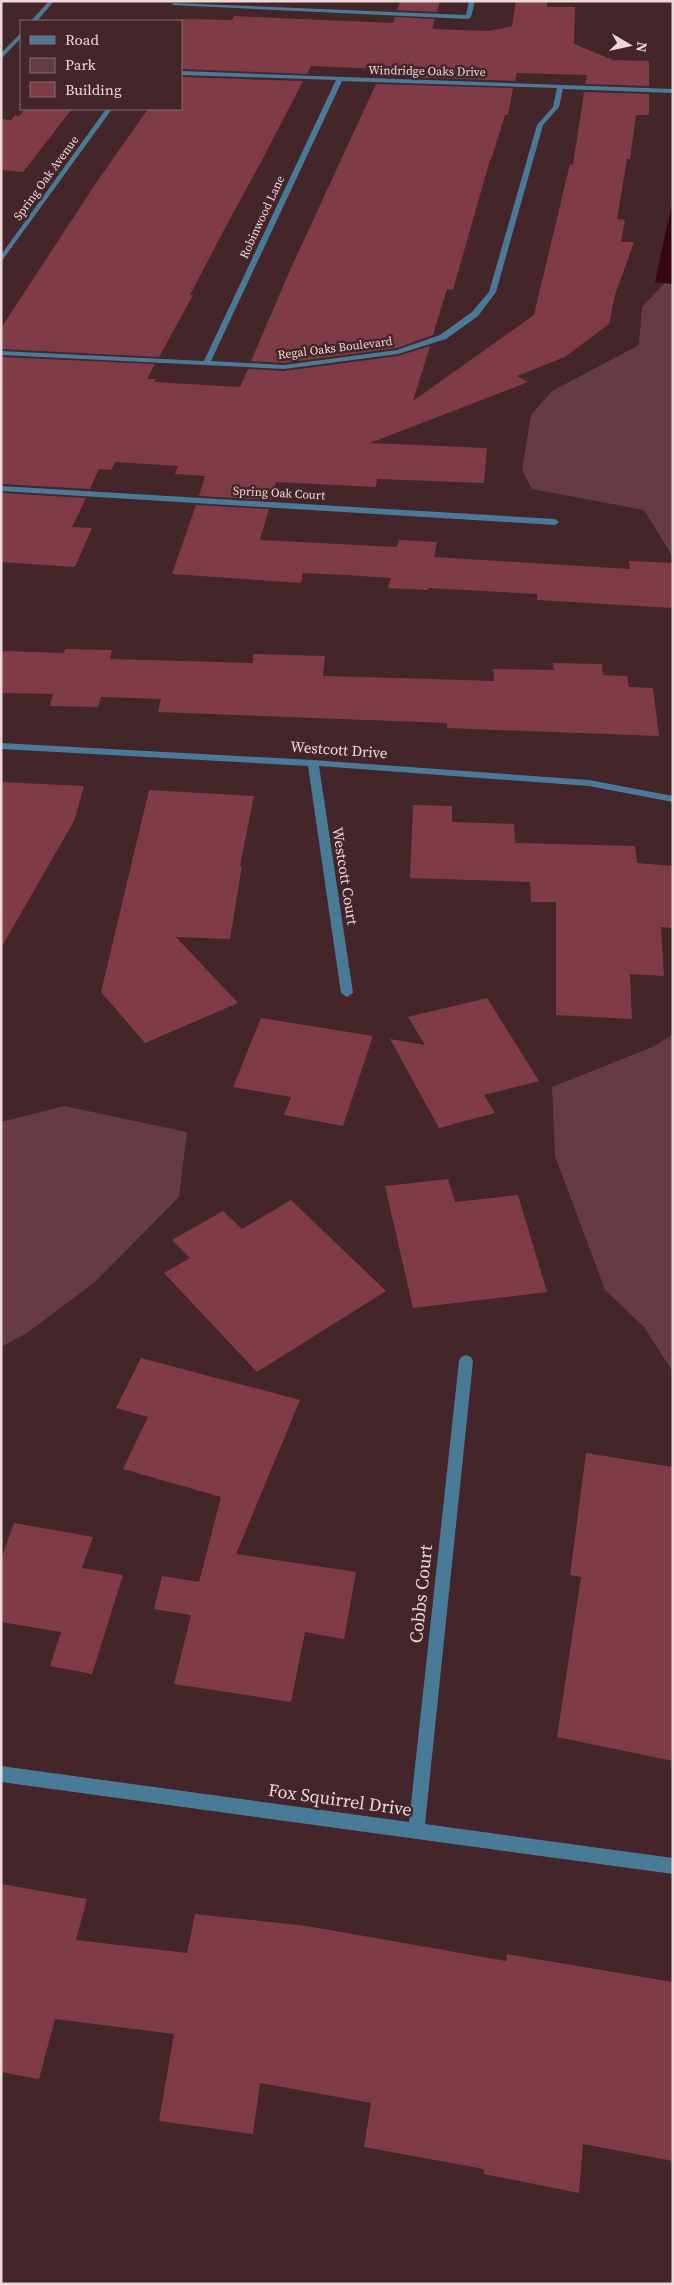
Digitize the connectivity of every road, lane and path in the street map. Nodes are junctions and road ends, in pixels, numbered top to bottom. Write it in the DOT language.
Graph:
graph roads {
  1 [pos="52,1"];
  2 [pos="472,1"];
  3 [pos="174,5"];
  4 [pos="35,20"];
  5 [pos="20,36"];
  6 [pos="1,57"];
  7 [pos="182,73"];
  8 [pos="339,80"];
  9 [pos="560,86"];
  10 [pos="673,91"];
  11 [pos="108,110"];
  12 [pos="1,260"];
  13 [pos="1,353"];
  14 [pos="206,364"];
  15 [pos="1,488"];
  16 [pos="555,522"];
  17 [pos="1,746"];
  18 [pos="313,763"];
  19 [pos="673,799"];
  20 [pos="347,993"];
  21 [pos="466,1361"];
  22 [pos="1,1774"];
  23 [pos="416,1831"];
  24 [pos="673,1866"];
  1 -- 4 [label="street"];
  2 -- 3 [label="street"];
  5 -- 6 [label="street"];
  7 -- 8 [label="street, Windridge Oaks Drive"];
  8 -- 9 [label="street, Windridge Oaks Drive"];
  8 -- 14 [label="street, Robinwood Lane"];
  9 -- 10 [label="street, Windridge Oaks Drive"];
  9 -- 14 [label="street, Regal Oaks Boulevard"];
  11 -- 12 [label="street, Spring Oak Avenue"];
  13 -- 14 [label="street, Regal Oaks Boulevard"];
  15 -- 16 [label="street, Spring Oak Court"];
  17 -- 18 [label="street, Westcott Drive"];
  18 -- 19 [label="street, Westcott Drive"];
  18 -- 20 [label="street, Westcott Court"];
  21 -- 23 [label="street, Cobbs Court"];
  22 -- 23 [label="street, Fox Squirrel Drive"];
  23 -- 24 [label="street, Fox Squirrel Drive"];
}
